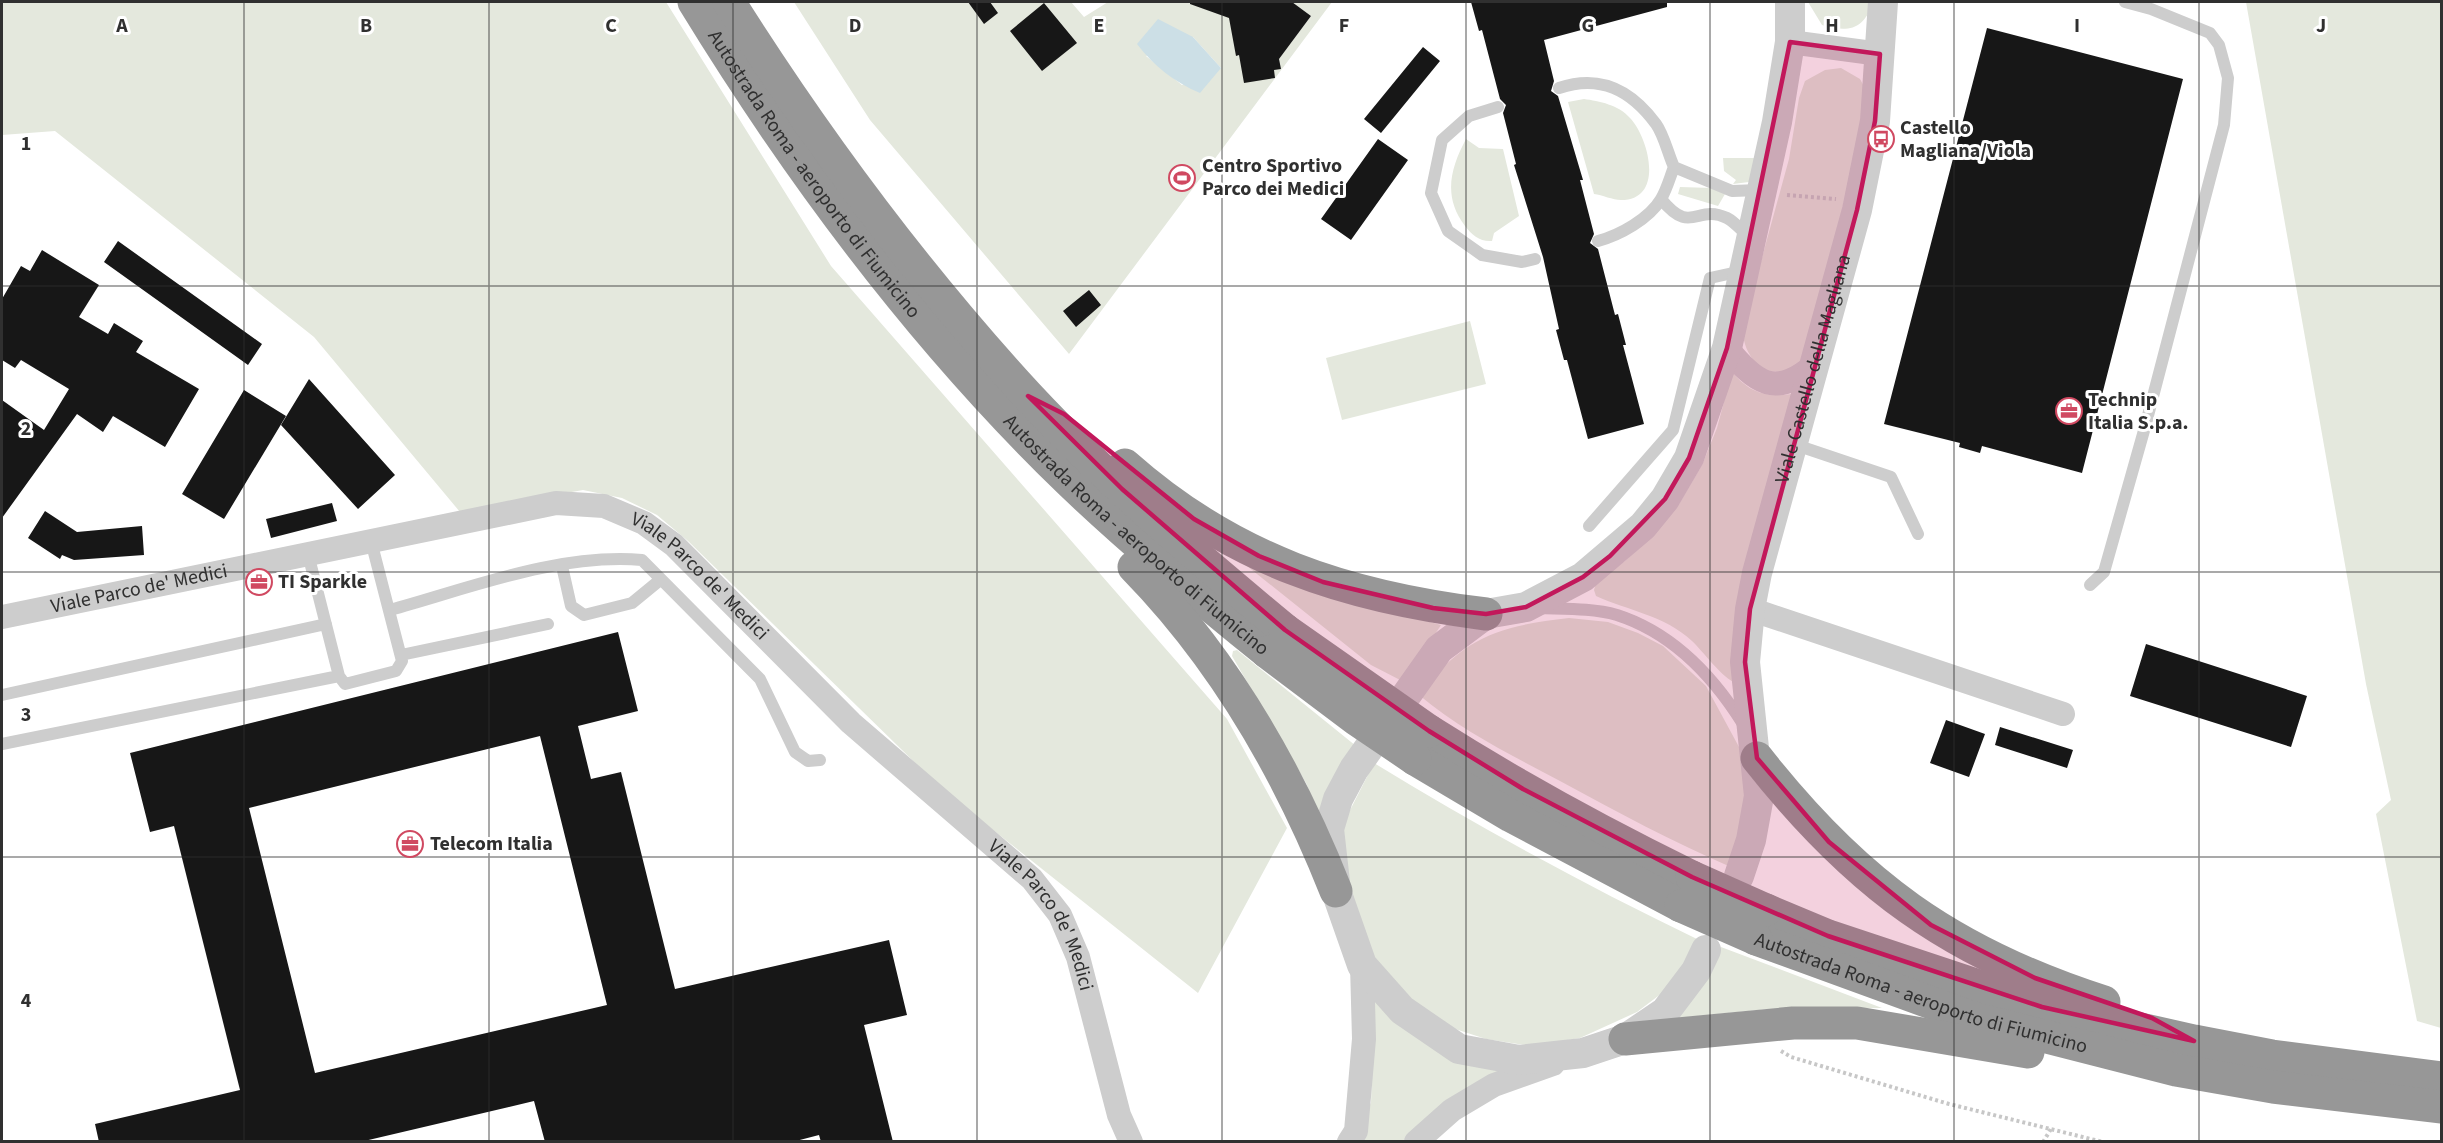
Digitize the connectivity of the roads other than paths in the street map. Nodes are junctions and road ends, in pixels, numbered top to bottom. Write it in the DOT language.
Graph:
graph roads {
  1 [pos="694,2"];
  2 [pos="729,2"];
  3 [pos="1790,2"];
  4 [pos="1883,2"];
  5 [pos="2125,2"];
  6 [pos="1790,42"];
  7 [pos="1880,54"];
  8 [pos="1559,88"];
  9 [pos="1498,107"];
  10 [pos="1674,167"];
  11 [pos="1760,188"];
  12 [pos="1661,199"];
  13 [pos="1750,237"];
  14 [pos="1598,241"];
  15 [pos="1535,259"];
  16 [pos="1743,270"];
  17 [pos="1726,348"];
  18 [pos="1815,364"];
  19 [pos="1028,396"];
  20 [pos="1793,444"];
  21 [pos="1071,482"];
  22 [pos="1589,526"];
  23 [pos="1918,534"];
  24 [pos="371,541"];
  25 [pos="308,554"];
  26 [pos="562,567"];
  27 [pos="660,580"];
  28 [pos="2091,585"];
  29 [pos="1526,608"];
  30 [pos="1750,609"];
  31 [pos="390,610"];
  32 [pos="1486,614"];
  33 [pos="2,617"];
  34 [pos="326,624"];
  35 [pos="548,624"];
  36 [pos="1276,641"];
  37 [pos="401,655"];
  38 [pos="339,676"];
  39 [pos="2,695"];
  40 [pos="2063,714"];
  41 [pos="2,744"];
  42 [pos="1754,747"];
  43 [pos="820,760"];
  44 [pos="1739,876"];
  45 [pos="1336,891"];
  46 [pos="1761,925"];
  47 [pos="1706,950"];
  48 [pos="1362,965"];
  49 [pos="1625,1039"];
  50 [pos="2194,1041"];
  51 [pos="1583,1053"];
  52 [pos="2176,1070"];
  53 [pos="2442,1078"];
  54 [pos="2442,1107"];
  55 [pos="1131,1142"];
  56 [pos="1349,1142"];
  57 [pos="1416,1142"];
  1 -- 21 [label="highway, Autostrada Roma - aeroporto di Fiumicino"];
  2 -- 19 [label="highway, Autostrada Roma - aeroporto di Fiumicino"];
  3 -- 6 [label="street"];
  4 -- 7 [label="street, Viale Castello della Magliana"];
  5 -- 28 [label="lane"];
  6 -- 7 [label="street"];
  6 -- 11 [label="street"];
  7 -- 18 [label="street, Viale Castello della Magliana"];
  8 -- 10 [label="lane"];
  9 -- 15 [label="lane"];
  10 -- 11 [label="lane"];
  10 -- 12 [label="lane"];
  11 -- 13 [label="street"];
  12 -- 13 [label="lane"];
  12 -- 14 [label="lane"];
  13 -- 16 [label="street"];
  16 -- 17 [label="street"];
  16 -- 22 [label="lane"];
  17 -- 18 [label="street"];
  17 -- 29 [label="street"];
  18 -- 20 [label="street, Viale Castello della Magliana"];
  19 -- 32 [label="highway"];
  19 -- 36 [label="highway, Autostrada Roma - aeroporto di Fiumicino"];
  20 -- 23 [label="lane"];
  20 -- 30 [label="street, Viale Castello della Magliana"];
  21 -- 36 [label="highway, Autostrada Roma - aeroporto di Fiumicino"];
  21 -- 45 [label="highway"];
  24 -- 25 [label="street, Viale Parco de' Medici"];
  24 -- 31 [label="lane"];
  24 -- 55 [label="street, Viale Parco de' Medici"];
  25 -- 33 [label="street, Viale Parco de' Medici"];
  25 -- 34 [label="lane"];
  26 -- 27 [label="lane"];
  26 -- 27 [label="lane"];
  26 -- 31 [label="lane"];
  27 -- 43 [label="lane"];
  29 -- 32 [label="street"];
  29 -- 42 [label="lane"];
  30 -- 40 [label="street"];
  30 -- 42 [label="street, Viale Castello della Magliana"];
  31 -- 37 [label="lane"];
  32 -- 45 [label="street"];
  34 -- 38 [label="lane"];
  34 -- 39 [label="lane"];
  35 -- 37 [label="lane"];
  36 -- 46 [label="highway, Autostrada Roma - aeroporto di Fiumicino, bridge"];
  37 -- 38 [label="lane"];
  38 -- 41 [label="lane"];
  42 -- 44 [label="street, Viale Castello della Magliana"];
  42 -- 50 [label="highway"];
  45 -- 48 [label="street"];
  46 -- 50 [label="highway, Autostrada Roma - aeroporto di Fiumicino"];
  46 -- 52 [label="highway, Autostrada Roma - aeroporto di Fiumicino"];
  47 -- 49 [label="street"];
  48 -- 51 [label="street"];
  48 -- 56 [label="street"];
  49 -- 51 [label="street"];
  49 -- 52 [label="highway"];
  50 -- 53 [label="highway, Autostrada Roma - aeroporto di Fiumicino"];
  51 -- 57 [label="street"];
  52 -- 54 [label="highway, Autostrada Roma - aeroporto di Fiumicino"];
}
